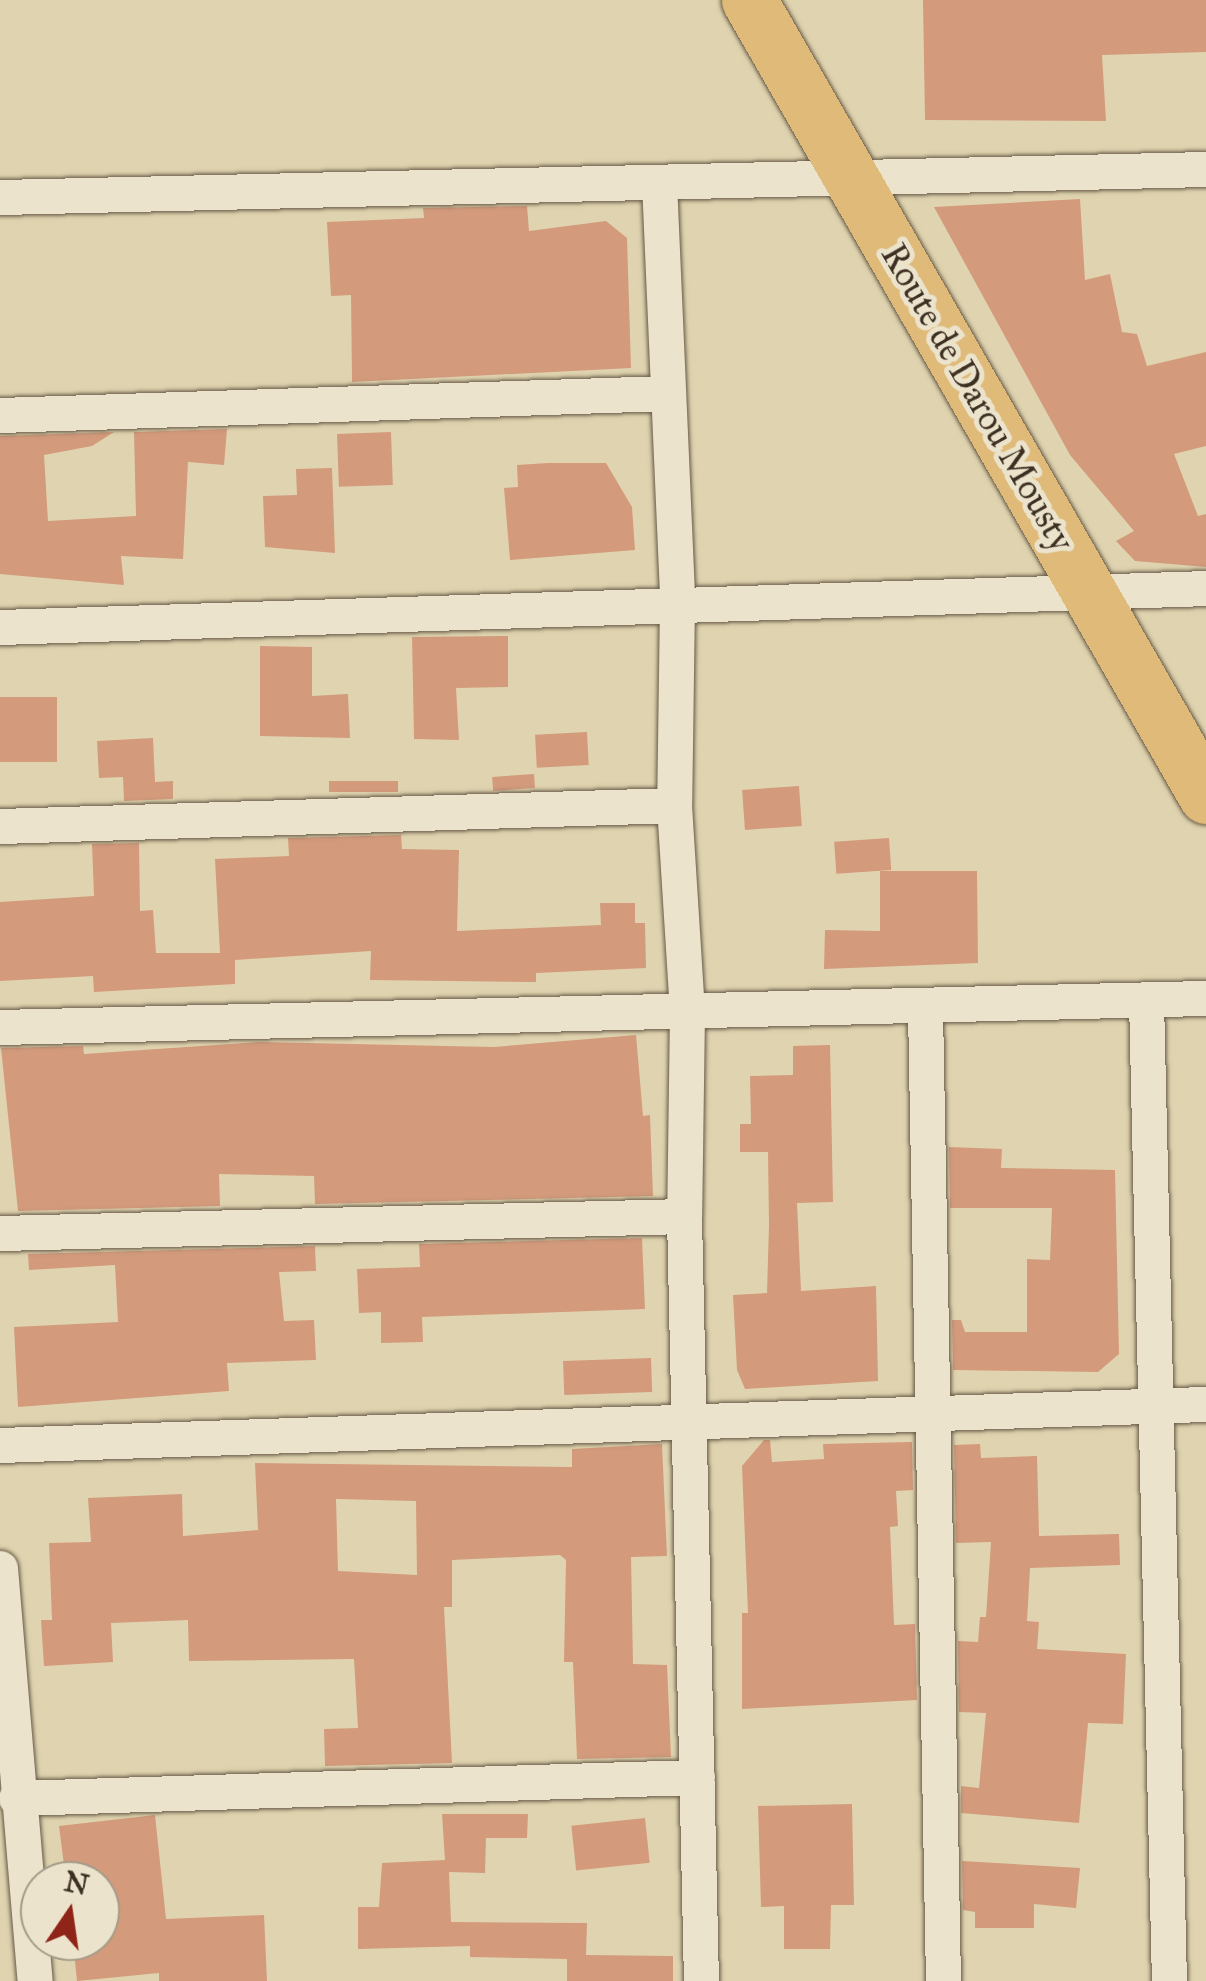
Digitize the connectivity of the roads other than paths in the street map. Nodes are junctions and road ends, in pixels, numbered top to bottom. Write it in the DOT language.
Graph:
graph roads {
  1 [pos="749,0"];
  2 [pos="1206,169"];
  3 [pos="853,177"];
  4 [pos="660,182"];
  5 [pos="0,197"];
  6 [pos="665,392"];
  7 [pos="0,415"];
  8 [pos="1086,588"];
  9 [pos="1206,588"];
  10 [pos="676,602"];
  11 [pos="0,627"];
  12 [pos="1206,796"];
  13 [pos="674,805"];
  14 [pos="0,826"];
  15 [pos="1206,998"];
  16 [pos="1146,1000"];
  17 [pos="925,1008"];
  18 [pos="687,1012"];
  19 [pos="0,1027"];
  20 [pos="684,1216"];
  21 [pos="0,1234"];
  22 [pos="1206,1404"];
  23 [pos="1153,1405"];
  24 [pos="928,1414"];
  25 [pos="689,1419"];
  26 [pos="0,1445"];
  27 [pos="0,1568"];
  28 [pos="697,1777"];
  29 [pos="16,1798"];
  30 [pos="12,1855"];
  31 [pos="35,1981"];
  32 [pos="701,1981"];
  33 [pos="943,1981"];
  34 [pos="1169,1981"];
  1 -- 3 [label="main road, Route de Darou Mousty"];
  2 -- 3 [label="street"];
  3 -- 4 [label="street"];
  3 -- 8 [label="main road, Route de Darou Mousty"];
  4 -- 5 [label="street"];
  4 -- 6 [label="street"];
  6 -- 7 [label="street"];
  6 -- 10 [label="street"];
  8 -- 9 [label="street"];
  8 -- 10 [label="street"];
  8 -- 12 [label="main road, Route de Darou Mousty"];
  10 -- 11 [label="street"];
  10 -- 13 [label="street"];
  13 -- 14 [label="street"];
  13 -- 18 [label="street"];
  15 -- 16 [label="street"];
  16 -- 17 [label="street"];
  16 -- 23 [label="street"];
  17 -- 18 [label="street"];
  17 -- 24 [label="street"];
  18 -- 19 [label="street"];
  18 -- 20 [label="street"];
  20 -- 21 [label="street"];
  20 -- 25 [label="street"];
  22 -- 23 [label="street"];
  23 -- 24 [label="street"];
  23 -- 34 [label="street"];
  24 -- 25 [label="street"];
  24 -- 33 [label="street"];
  25 -- 26 [label="street"];
  25 -- 28 [label="street"];
  27 -- 29 [label="street"];
  28 -- 29 [label="street"];
  28 -- 32 [label="street"];
  29 -- 30 [label="street"];
  30 -- 31 [label="street"];
}
